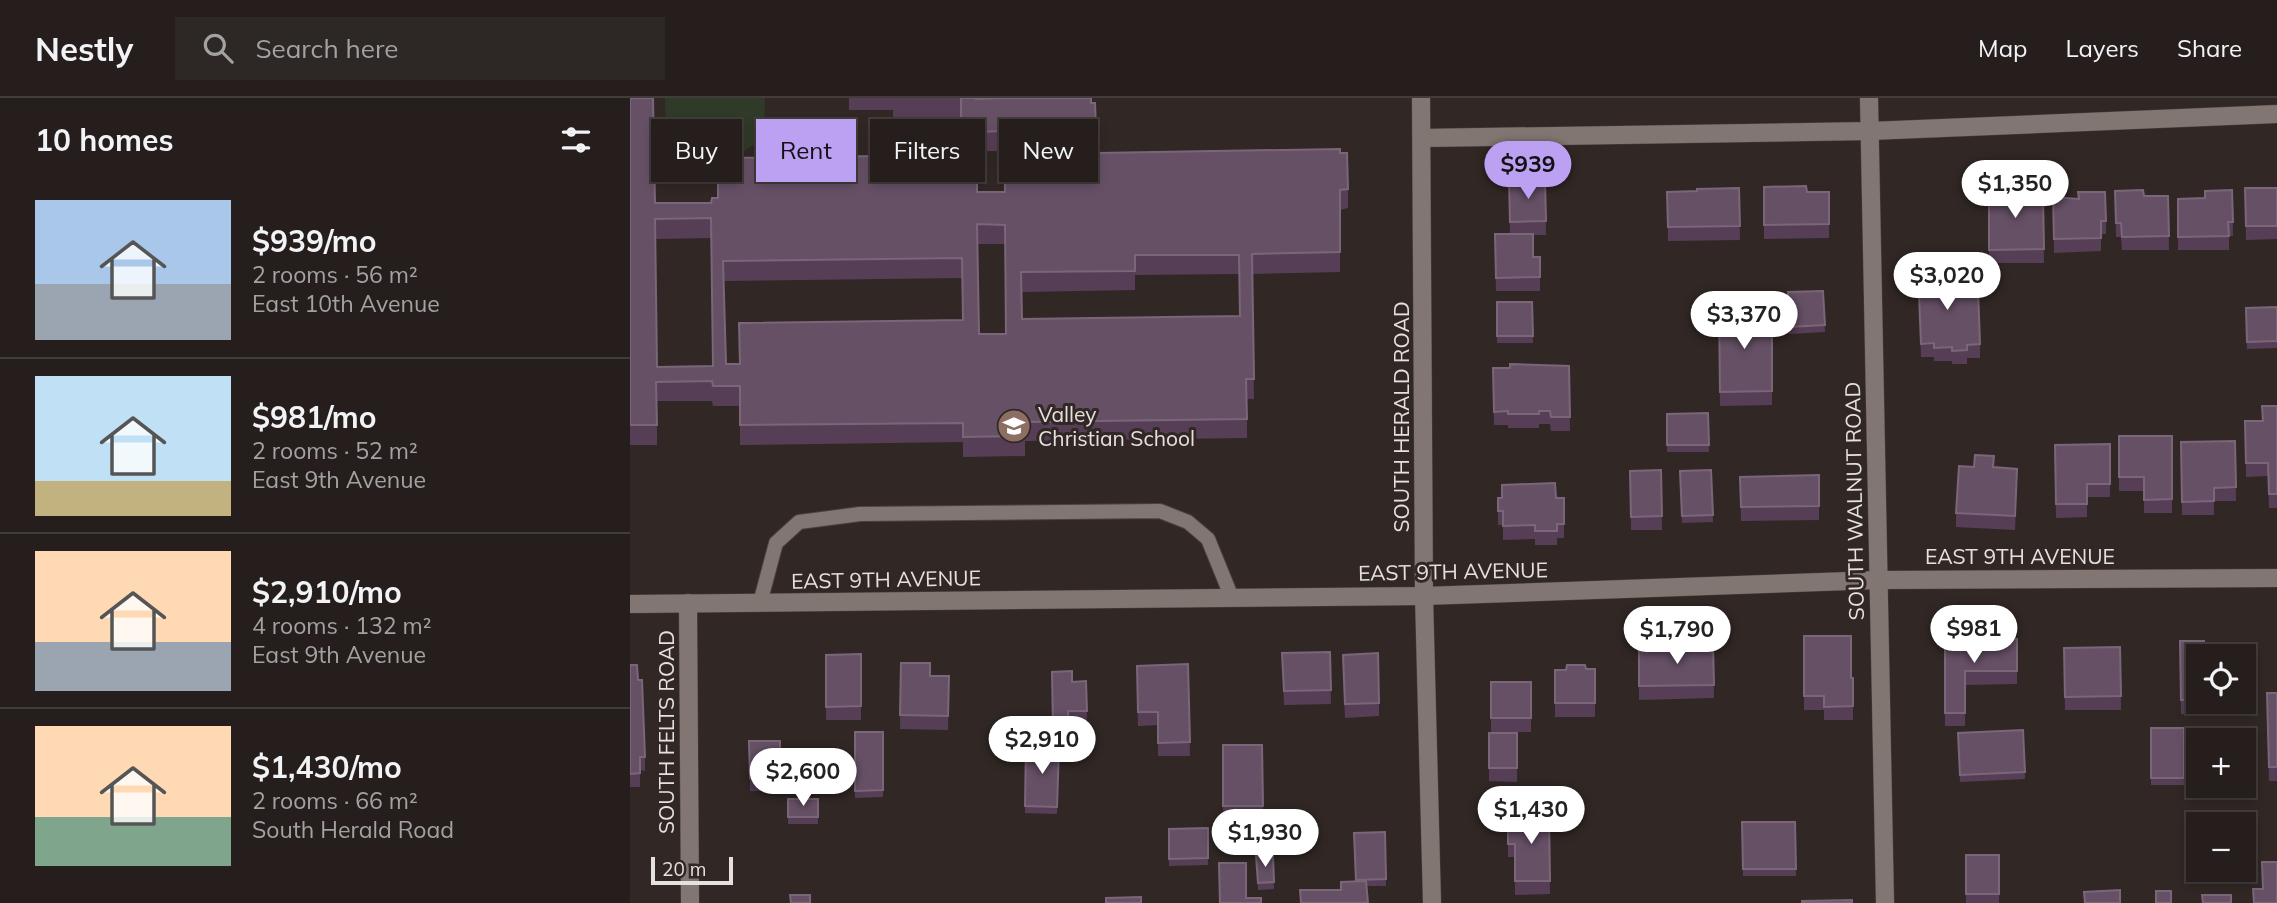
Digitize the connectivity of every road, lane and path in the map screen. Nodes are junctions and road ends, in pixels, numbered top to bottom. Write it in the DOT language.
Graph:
graph roads {
  1 [pos="1422,98"];
  2 [pos="1869,98"];
  3 [pos="2277,114"];
  4 [pos="1870,131"];
  5 [pos="1422,138"];
  6 [pos="2277,578"];
  7 [pos="1878,580"];
  8 [pos="1424,596"];
  9 [pos="1231,598"];
  10 [pos="688,603"];
  11 [pos="760,603"];
  12 [pos="630,604"];
  13 [pos="690,903"];
  14 [pos="1432,903"];
  15 [pos="1885,903"];
  1 -- 5 [label="street, SOUTH HERALD ROAD"];
  2 -- 4 [label="street, SOUTH WALNUT ROAD"];
  3 -- 4 [label="street"];
  4 -- 5 [label="street"];
  4 -- 7 [label="street, SOUTH WALNUT ROAD"];
  5 -- 8 [label="street, SOUTH HERALD ROAD"];
  6 -- 7 [label="street, EAST 9TH AVENUE"];
  7 -- 8 [label="street, EAST 9TH AVENUE"];
  7 -- 15 [label="street, SOUTH WALNUT ROAD"];
  8 -- 9 [label="street, EAST 9TH AVENUE"];
  8 -- 14 [label="street, SOUTH HERALD ROAD"];
  9 -- 11 [label="street, EAST 9TH AVENUE"];
  9 -- 11 [label="lane"];
  10 -- 11 [label="street, EAST 9TH AVENUE"];
  10 -- 12 [label="street, EAST 9TH AVENUE"];
  10 -- 13 [label="street, SOUTH FELTS ROAD"];
}
